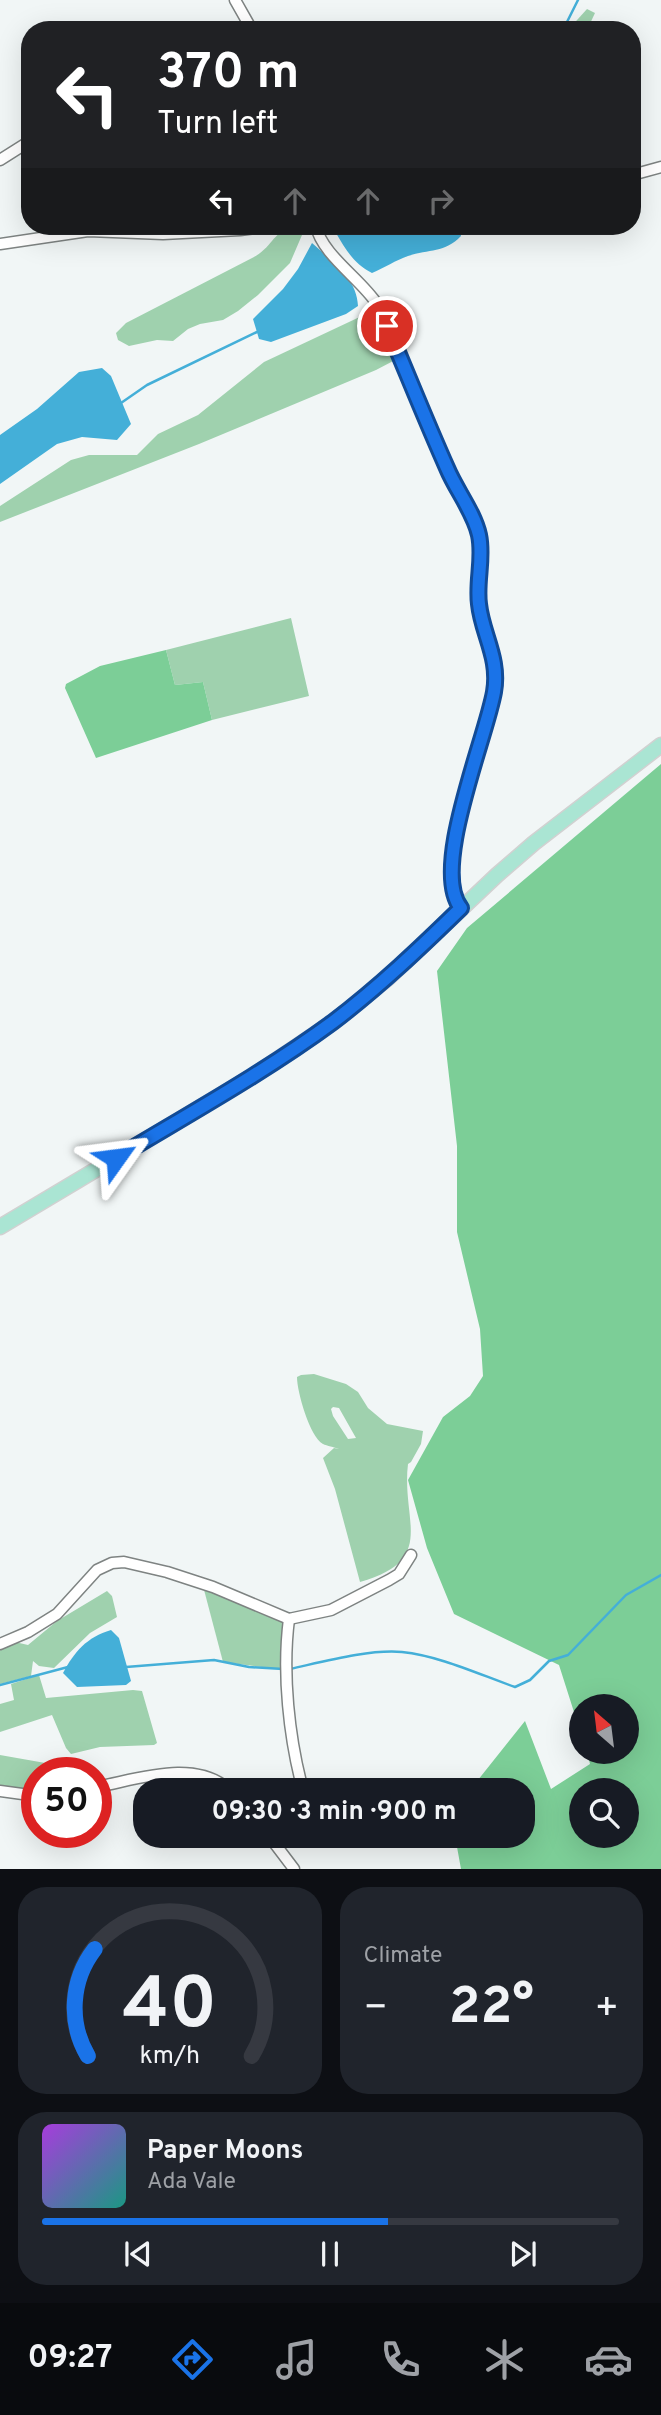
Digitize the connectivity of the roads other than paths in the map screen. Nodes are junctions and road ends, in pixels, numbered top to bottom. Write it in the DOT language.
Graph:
graph roads {
  1 [pos="234,0"];
  2 [pos="247,21"];
  3 [pos="21,147"];
  4 [pos="0,160"];
  5 [pos="661,167"];
  6 [pos="641,172"];
  7 [pos="61,235"];
  8 [pos="320,235"];
  9 [pos="0,244"];
  10 [pos="661,745"];
  11 [pos="461,908"];
  12 [pos="0,1227"];
  13 [pos="411,1555"];
  14 [pos="289,1619"];
  15 [pos="0,1644"];
  16 [pos="143,1778"];
  17 [pos="208,1778"];
  18 [pos="300,1778"];
  19 [pos="133,1780"];
  20 [pos="112,1784"];
  21 [pos="0,1791"];
  22 [pos="21,1795"];
  23 [pos="278,1848"];
  24 [pos="294,1869"];
  1 -- 2 [label="street"];
  3 -- 4 [label="street"];
  5 -- 6 [label="street"];
  7 -- 9 [label="street"];
  8 -- 11 [label="street"];
  10 -- 11 [label="main road"];
  11 -- 12 [label="main road"];
  13 -- 14 [label="street"];
  14 -- 15 [label="street"];
  14 -- 18 [label="street"];
  16 -- 17 [label="street"];
  19 -- 20 [label="street"];
  21 -- 22 [label="street"];
  23 -- 24 [label="street"];
}
